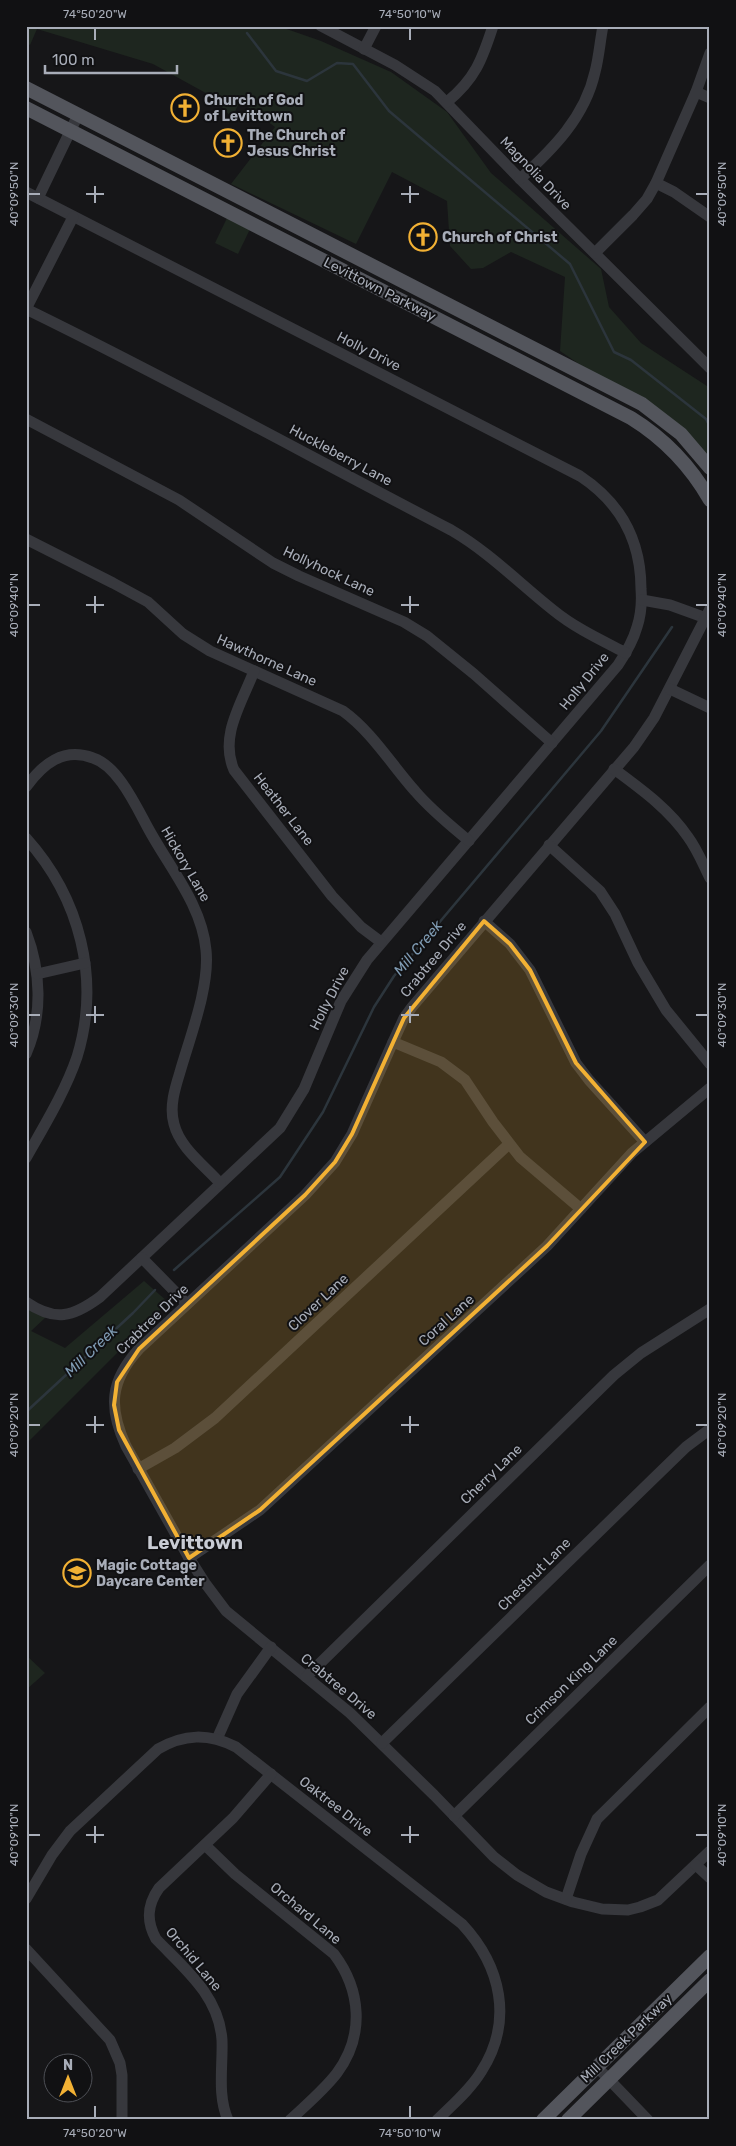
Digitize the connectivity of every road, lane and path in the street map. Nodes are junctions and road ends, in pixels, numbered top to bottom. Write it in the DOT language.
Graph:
graph roads {
  1 [pos="322,26"];
  2 [pos="376,26"];
  3 [pos="493,26"];
  4 [pos="603,26"];
  5 [pos="364,49"];
  6 [pos="710,53"];
  7 [pos="26,88"];
  8 [pos="696,92"];
  9 [pos="710,98"];
  10 [pos="447,102"];
  11 [pos="26,108"];
  12 [pos="78,115"];
  13 [pos="71,131"];
  14 [pos="520,179"];
  15 [pos="656,183"];
  16 [pos="26,192"];
  17 [pos="38,198"];
  18 [pos="73,217"];
  19 [pos="710,217"];
  20 [pos="595,254"];
  21 [pos="26,309"];
  22 [pos="710,368"];
  23 [pos="26,419"];
  24 [pos="710,468"];
  25 [pos="710,500"];
  26 [pos="26,539"];
  27 [pos="642,600"];
  28 [pos="708,613"];
  29 [pos="626,652"];
  30 [pos="254,671"];
  31 [pos="670,689"];
  32 [pos="710,708"];
  33 [pos="552,744"];
  34 [pos="614,769"];
  35 [pos="26,786"];
  36 [pos="26,838"];
  37 [pos="469,841"];
  38 [pos="549,845"];
  39 [pos="710,878"];
  40 [pos="484,921"];
  41 [pos="26,932"];
  42 [pos="381,942"];
  43 [pos="85,963"];
  44 [pos="37,974"];
  45 [pos="393,1042"];
  46 [pos="26,1054"];
  47 [pos="710,1064"];
  48 [pos="710,1088"];
  49 [pos="645,1142"];
  50 [pos="509,1144"];
  51 [pos="26,1158"];
  52 [pos="220,1183"];
  53 [pos="581,1210"];
  54 [pos="142,1258"];
  55 [pos="26,1302"];
  56 [pos="188,1304"];
  57 [pos="710,1309"];
  58 [pos="710,1429"];
  59 [pos="138,1469"];
  60 [pos="189,1558"];
  61 [pos="710,1565"];
  62 [pos="271,1648"];
  63 [pos="306,1677"];
  64 [pos="710,1708"];
  65 [pos="217,1739"];
  66 [pos="382,1744"];
  67 [pos="271,1774"];
  68 [pos="454,1816"];
  69 [pos="205,1845"];
  70 [pos="710,1851"];
  71 [pos="696,1864"];
  72 [pos="710,1878"];
  73 [pos="26,1899"];
  74 [pos="566,1900"];
  75 [pos="26,1948"];
  76 [pos="710,1956"];
  77 [pos="710,1980"];
  78 [pos="597,2067"];
  79 [pos="609,2079"];
  80 [pos="445,2117"];
  81 [pos="122,2120"];
  82 [pos="228,2120"];
  83 [pos="290,2120"];
  84 [pos="543,2120"];
  85 [pos="568,2120"];
  86 [pos="648,2120"];
  1 -- 5 [label="street, Magnolia Drive"];
  2 -- 5 [label="street"];
  3 -- 10 [label="street"];
  4 -- 14 [label="street"];
  5 -- 10 [label="street, Magnolia Drive"];
  6 -- 8 [label="street"];
  7 -- 12 [label="main road, Levittown Parkway"];
  8 -- 9 [label="street"];
  8 -- 15 [label="street"];
  10 -- 14 [label="street, Magnolia Drive"];
  11 -- 13 [label="main road, Levittown Parkway"];
  12 -- 13 [label="street"];
  12 -- 24 [label="main road, Levittown Parkway"];
  13 -- 17 [label="street"];
  13 -- 25 [label="main road, Levittown Parkway"];
  14 -- 20 [label="street, Magnolia Drive"];
  15 -- 19 [label="street"];
  15 -- 20 [label="street"];
  16 -- 17 [label="street, Holly Drive"];
  17 -- 18 [label="street, Holly Drive"];
  18 -- 21 [label="street"];
  18 -- 27 [label="street, Holly Drive"];
  20 -- 22 [label="street, Magnolia Drive"];
  21 -- 29 [label="street, Huckleberry Lane"];
  23 -- 33 [label="street, Hollyhock Lane"];
  26 -- 30 [label="street, Hawthorne Lane"];
  27 -- 28 [label="street"];
  27 -- 29 [label="street, Holly Drive"];
  28 -- 31 [label="street, Crabtree Drive"];
  29 -- 33 [label="street, Holly Drive"];
  30 -- 37 [label="street, Hawthorne Lane"];
  30 -- 42 [label="street, Heather Lane"];
  31 -- 32 [label="street"];
  31 -- 34 [label="street, Crabtree Drive"];
  33 -- 37 [label="street, Holly Drive"];
  34 -- 38 [label="street, Crabtree Drive"];
  34 -- 39 [label="street"];
  35 -- 52 [label="street, Hickory Lane"];
  36 -- 43 [label="street"];
  37 -- 42 [label="street, Holly Drive"];
  38 -- 40 [label="street, Crabtree Drive"];
  38 -- 47 [label="street"];
  40 -- 45 [label="street, Crabtree Drive"];
  40 -- 49 [label="street"];
  41 -- 44 [label="street"];
  42 -- 52 [label="street, Holly Drive"];
  43 -- 44 [label="street"];
  43 -- 51 [label="street"];
  44 -- 46 [label="street"];
  45 -- 50 [label="street"];
  45 -- 56 [label="street, Crabtree Drive"];
  48 -- 49 [label="street, Coral Lane"];
  49 -- 53 [label="street, Coral Lane"];
  50 -- 53 [label="street"];
  50 -- 59 [label="street, Clover Lane"];
  52 -- 54 [label="street, Holly Drive"];
  53 -- 60 [label="street, Coral Lane"];
  54 -- 55 [label="street, Holly Drive"];
  54 -- 56 [label="street"];
  56 -- 59 [label="street, Crabtree Drive"];
  57 -- 63 [label="street, Cherry Lane"];
  58 -- 66 [label="street, Chestnut Lane"];
  59 -- 60 [label="street, Crabtree Drive"];
  60 -- 62 [label="street, Crabtree Drive"];
  61 -- 68 [label="street, Crimson King Lane"];
  62 -- 63 [label="street, Crabtree Drive"];
  62 -- 65 [label="street"];
  63 -- 66 [label="street, Crabtree Drive"];
  64 -- 74 [label="street"];
  65 -- 67 [label="street, Oaktree Drive"];
  65 -- 73 [label="street, Oaktree Drive"];
  66 -- 68 [label="street, Crabtree Drive"];
  67 -- 69 [label="street, Orchid Lane"];
  67 -- 80 [label="street, Oaktree Drive"];
  68 -- 74 [label="street, Crabtree Drive"];
  69 -- 82 [label="street, Orchid Lane"];
  69 -- 83 [label="street, Orchard Lane"];
  70 -- 71 [label="street, Crabtree Drive"];
  71 -- 72 [label="street"];
  71 -- 74 [label="street, Crabtree Drive"];
  75 -- 81 [label="street"];
  76 -- 78 [label="main road, Mill Creek Parkway"];
  77 -- 79 [label="main road, Mill Creek Parkway"];
  78 -- 79 [label="street"];
  78 -- 84 [label="main road, Mill Creek Parkway"];
  79 -- 85 [label="main road, Mill Creek Parkway"];
  79 -- 86 [label="street"];
}
